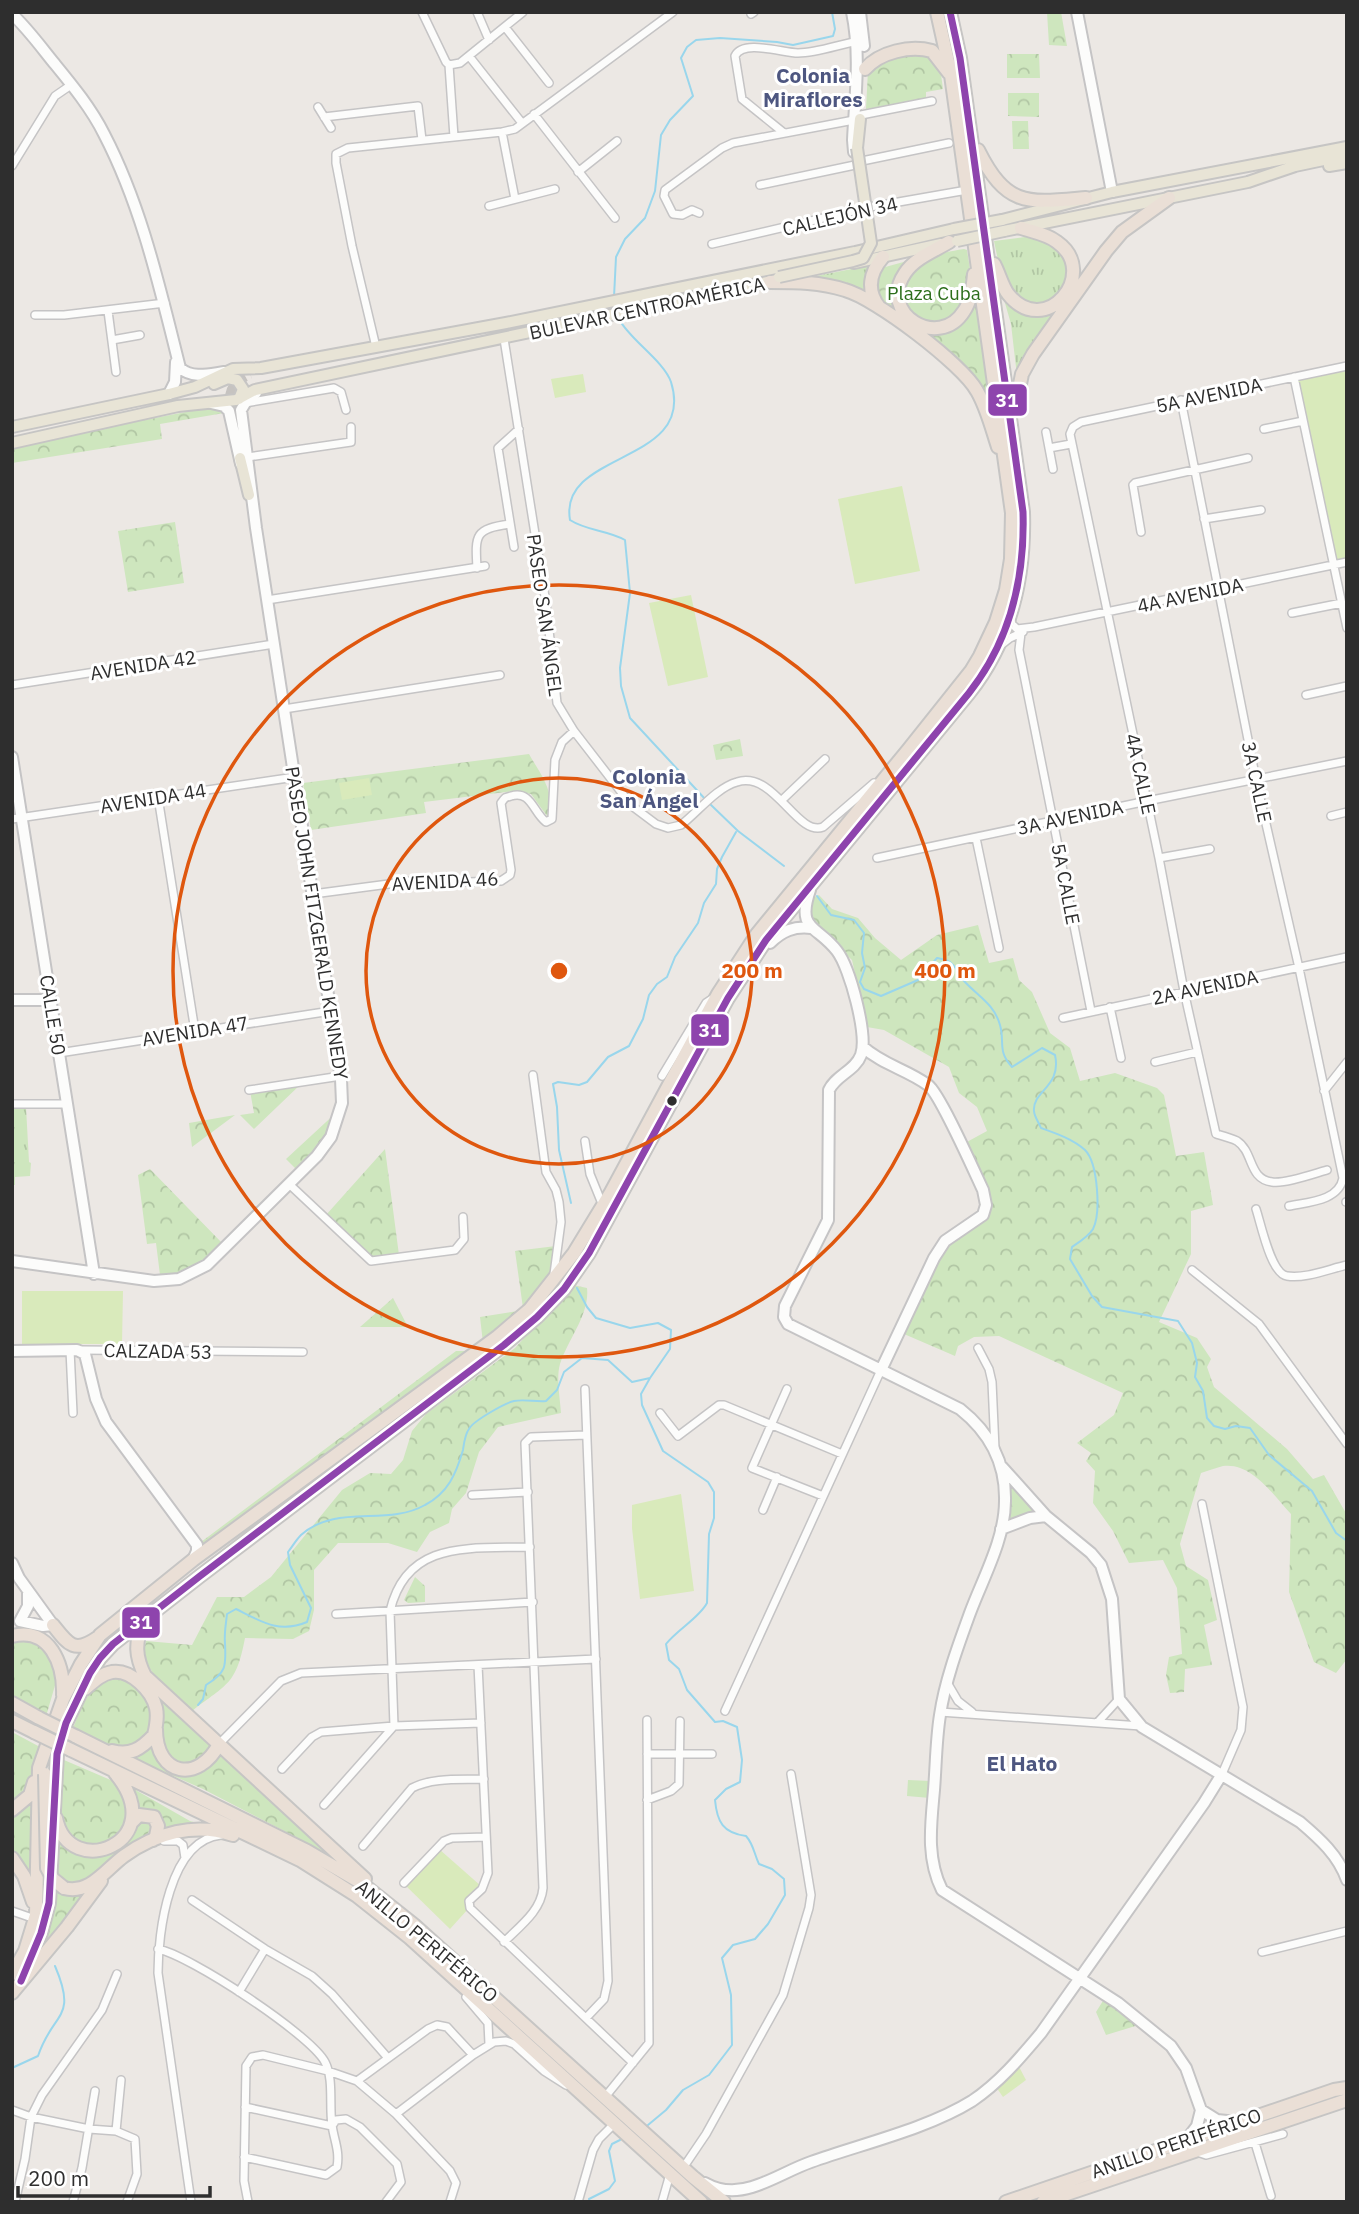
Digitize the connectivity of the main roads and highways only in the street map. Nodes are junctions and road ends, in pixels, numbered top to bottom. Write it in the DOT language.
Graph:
graph roads {
  1 [pos="937,12"];
  2 [pos="950,12"];
  3 [pos="861,69"];
  4 [pos="951,75"];
  5 [pos="858,118"];
  6 [pos="972,139"];
  7 [pos="1347,141"];
  8 [pos="1347,147"];
  9 [pos="1347,155"];
  10 [pos="1347,163"];
  11 [pos="1281,165"];
  12 [pos="1086,198"];
  13 [pos="1170,198"];
  14 [pos="1003,226"];
  15 [pos="1021,228"];
  16 [pos="953,237"];
  17 [pos="880,252"];
  18 [pos="989,253"];
  19 [pos="976,263"];
  20 [pos="774,279"];
  21 [pos="882,310"];
  22 [pos="397,343"];
  23 [pos="250,374"];
  24 [pos="169,394"];
  25 [pos="242,401"];
  26 [pos="12,427"];
  27 [pos="1013,434"];
  28 [pos="12,443"];
  29 [pos="244,458"];
  30 [pos="1008,477"];
  31 [pos="250,497"];
  32 [pos="143,1622"];
  33 [pos="53,1625"];
  34 [pos="100,1635"];
  35 [pos="12,1636"];
  36 [pos="69,1702"];
  37 [pos="13,1703"];
  38 [pos="13,1722"];
  39 [pos="156,1729"];
  40 [pos="219,1744"];
  41 [pos="93,1746"];
  42 [pos="112,1770"];
  43 [pos="42,1771"];
  44 [pos="54,1805"];
  45 [pos="12,1810"];
  46 [pos="132,1822"];
  47 [pos="153,1840"];
  48 [pos="264,1843"];
  49 [pos="12,1858"];
  50 [pos="108,1871"];
  51 [pos="36,1917"];
  52 [pos="414,1925"];
  53 [pos="17,1978"];
  54 [pos="12,1993"];
  55 [pos="1347,2088"];
  56 [pos="1347,2100"];
  57 [pos="1190,2145"];
  58 [pos="677,2171"];
  59 [pos="701,2202"];
  60 [pos="724,2202"];
  61 [pos="1006,2202"];
  62 [pos="1043,2202"];
  1 -- 4 [label="highway"];
  2 -- 6 [label="highway"];
  3 -- 4 [label="highway"];
  4 -- 19 [label="highway"];
  5 -- 20 [label="main road, bridge"];
  6 -- 12 [label="highway"];
  6 -- 18 [label="highway"];
  7 -- 11 [label="main road, BULEVAR CENTROAMÉRICA"];
  8 -- 11 [label="main road, BULEVAR CENTROAMÉRICA"];
  9 -- 11 [label="main road, BULEVAR CENTROAMÉRICA"];
  10 -- 11 [label="main road, BULEVAR CENTROAMÉRICA"];
  11 -- 12 [label="main road, BULEVAR CENTROAMÉRICA"];
  11 -- 13 [label="main road, BULEVAR CENTROAMÉRICA"];
  12 -- 14 [label="main road, BULEVAR CENTROAMÉRICA"];
  13 -- 15 [label="main road, BULEVAR CENTROAMÉRICA"];
  13 -- 27 [label="highway"];
  14 -- 15 [label="main road, BULEVAR CENTROAMÉRICA"];
  14 -- 16 [label="main road, BULEVAR CENTROAMÉRICA, bridge"];
  15 -- 18 [label="highway"];
  16 -- 17 [label="main road, BULEVAR CENTROAMÉRICA"];
  16 -- 19 [label="highway"];
  17 -- 20 [label="main road, BULEVAR CENTROAMÉRICA"];
  17 -- 21 [label="highway"];
  17 -- 22 [label="main road, BULEVAR CENTROAMÉRICA"];
  18 -- 27 [label="highway"];
  19 -- 30 [label="highway"];
  20 -- 21 [label="highway"];
  20 -- 25 [label="main road, BULEVAR CENTROAMÉRICA"];
  21 -- 30 [label="highway"];
  22 -- 23 [label="main road"];
  22 -- 24 [label="main road, BULEVAR CENTROAMÉRICA"];
  24 -- 25 [label="main road"];
  24 -- 26 [label="main road, BULEVAR CENTROAMÉRICA"];
  25 -- 28 [label="main road, BULEVAR CENTROAMÉRICA"];
  27 -- 32 [label="highway"];
  29 -- 31 [label="main road"];
  30 -- 34 [label="highway"];
  32 -- 36 [label="highway"];
  32 -- 40 [label="highway"];
  33 -- 34 [label="highway"];
  34 -- 36 [label="highway"];
  35 -- 36 [label="highway"];
  36 -- 39 [label="highway"];
  36 -- 43 [label="highway"];
  36 -- 44 [label="highway"];
  37 -- 41 [label="highway, ANILLO PERIFÉRICO, bridge"];
  38 -- 42 [label="highway, ANILLO PERIFÉRICO, bridge"];
  39 -- 40 [label="highway"];
  39 -- 41 [label="highway"];
  40 -- 52 [label="highway"];
  41 -- 52 [label="highway, ANILLO PERIFÉRICO"];
  42 -- 46 [label="highway"];
  42 -- 48 [label="highway, ANILLO PERIFÉRICO"];
  43 -- 45 [label="highway"];
  43 -- 50 [label="highway, bridge"];
  43 -- 51 [label="highway"];
  44 -- 46 [label="highway"];
  44 -- 53 [label="highway"];
  46 -- 47 [label="highway"];
  47 -- 48 [label="highway"];
  47 -- 50 [label="highway"];
  48 -- 58 [label="highway, ANILLO PERIFÉRICO"];
  49 -- 51 [label="highway"];
  50 -- 53 [label="highway"];
  51 -- 53 [label="highway"];
  52 -- 58 [label="highway, ANILLO PERIFÉRICO"];
  53 -- 54 [label="highway"];
  55 -- 57 [label="highway, ANILLO PERIFÉRICO"];
  56 -- 57 [label="highway, ANILLO PERIFÉRICO"];
  57 -- 61 [label="highway, ANILLO PERIFÉRICO"];
  57 -- 62 [label="highway, ANILLO PERIFÉRICO"];
  58 -- 59 [label="highway, ANILLO PERIFÉRICO"];
  58 -- 60 [label="highway, ANILLO PERIFÉRICO"];
}
